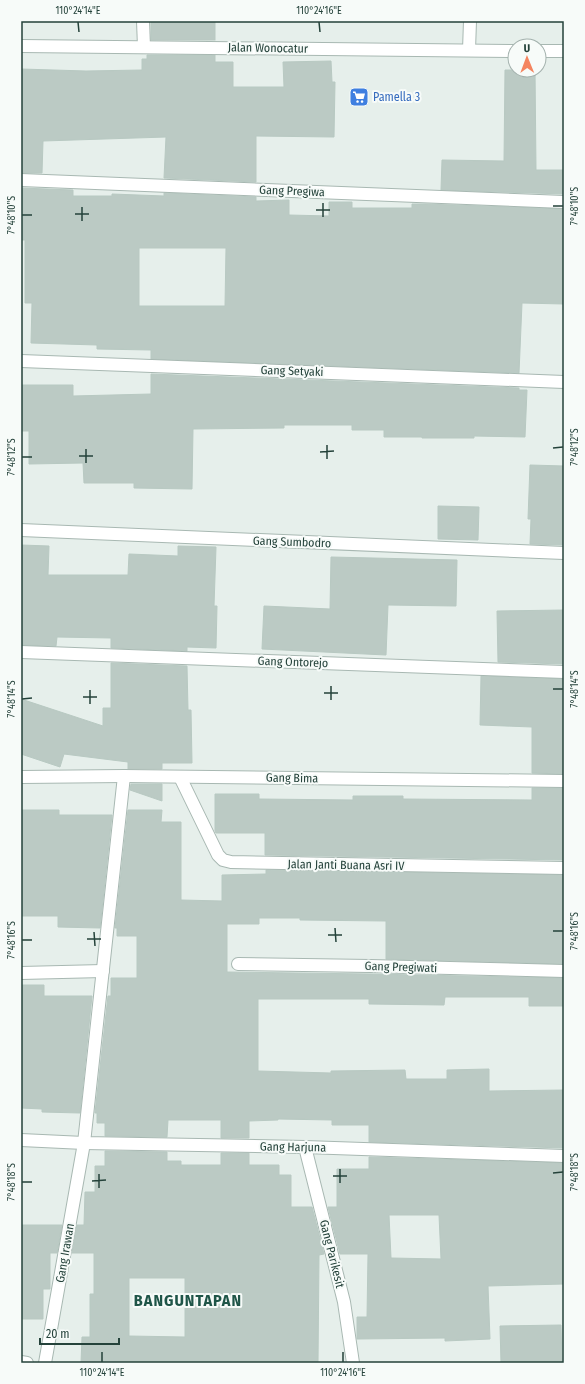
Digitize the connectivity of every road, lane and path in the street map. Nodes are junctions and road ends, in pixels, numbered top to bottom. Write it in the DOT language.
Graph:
graph roads {
  1 [pos="143,21"];
  2 [pos="470,21"];
  3 [pos="21,46"];
  4 [pos="144,46"];
  5 [pos="470,50"];
  6 [pos="507,50"];
  7 [pos="547,51"];
  8 [pos="564,51"];
  9 [pos="21,180"];
  10 [pos="564,202"];
  11 [pos="21,361"];
  12 [pos="564,382"];
  13 [pos="21,530"];
  14 [pos="564,553"];
  15 [pos="21,652"];
  16 [pos="564,672"];
  17 [pos="124,776"];
  18 [pos="21,777"];
  19 [pos="180,777"];
  20 [pos="564,781"];
  21 [pos="564,868"];
  22 [pos="238,964"];
  23 [pos="103,971"];
  24 [pos="564,971"];
  25 [pos="21,974"];
  26 [pos="21,1140"];
  27 [pos="84,1143"];
  28 [pos="305,1146"];
  29 [pos="564,1156"];
  30 [pos="21,1362"];
  31 [pos="27,1363"];
  32 [pos="45,1363"];
  33 [pos="353,1363"];
  1 -- 4 [label="street"];
  2 -- 5 [label="street"];
  3 -- 4 [label="street, Jalan Wonocatur"];
  4 -- 5 [label="street, Jalan Wonocatur"];
  5 -- 6 [label="street, Jalan Wonocatur"];
  7 -- 8 [label="street"];
  9 -- 10 [label="street, Gang Pregiwa"];
  11 -- 12 [label="street, Gang Setyaki"];
  13 -- 14 [label="street, Gang Sumbodro"];
  15 -- 16 [label="street, Gang Ontorejo"];
  17 -- 18 [label="street, Gang Bima"];
  17 -- 19 [label="street, Gang Bima"];
  17 -- 23 [label="street, Gang Irawan"];
  19 -- 20 [label="street, Gang Bima"];
  19 -- 21 [label="street, Jalan Janti Buana Asri IV"];
  22 -- 24 [label="street, Gang Pregiwati"];
  23 -- 25 [label="street"];
  23 -- 27 [label="street, Gang Irawan"];
  26 -- 27 [label="street, Gang Harjuna"];
  27 -- 28 [label="street, Gang Harjuna"];
  27 -- 32 [label="street, Gang Irawan"];
  28 -- 29 [label="street, Gang Harjuna"];
  28 -- 33 [label="street, Gang Parikesit"];
  30 -- 31 [label="street"];
}
